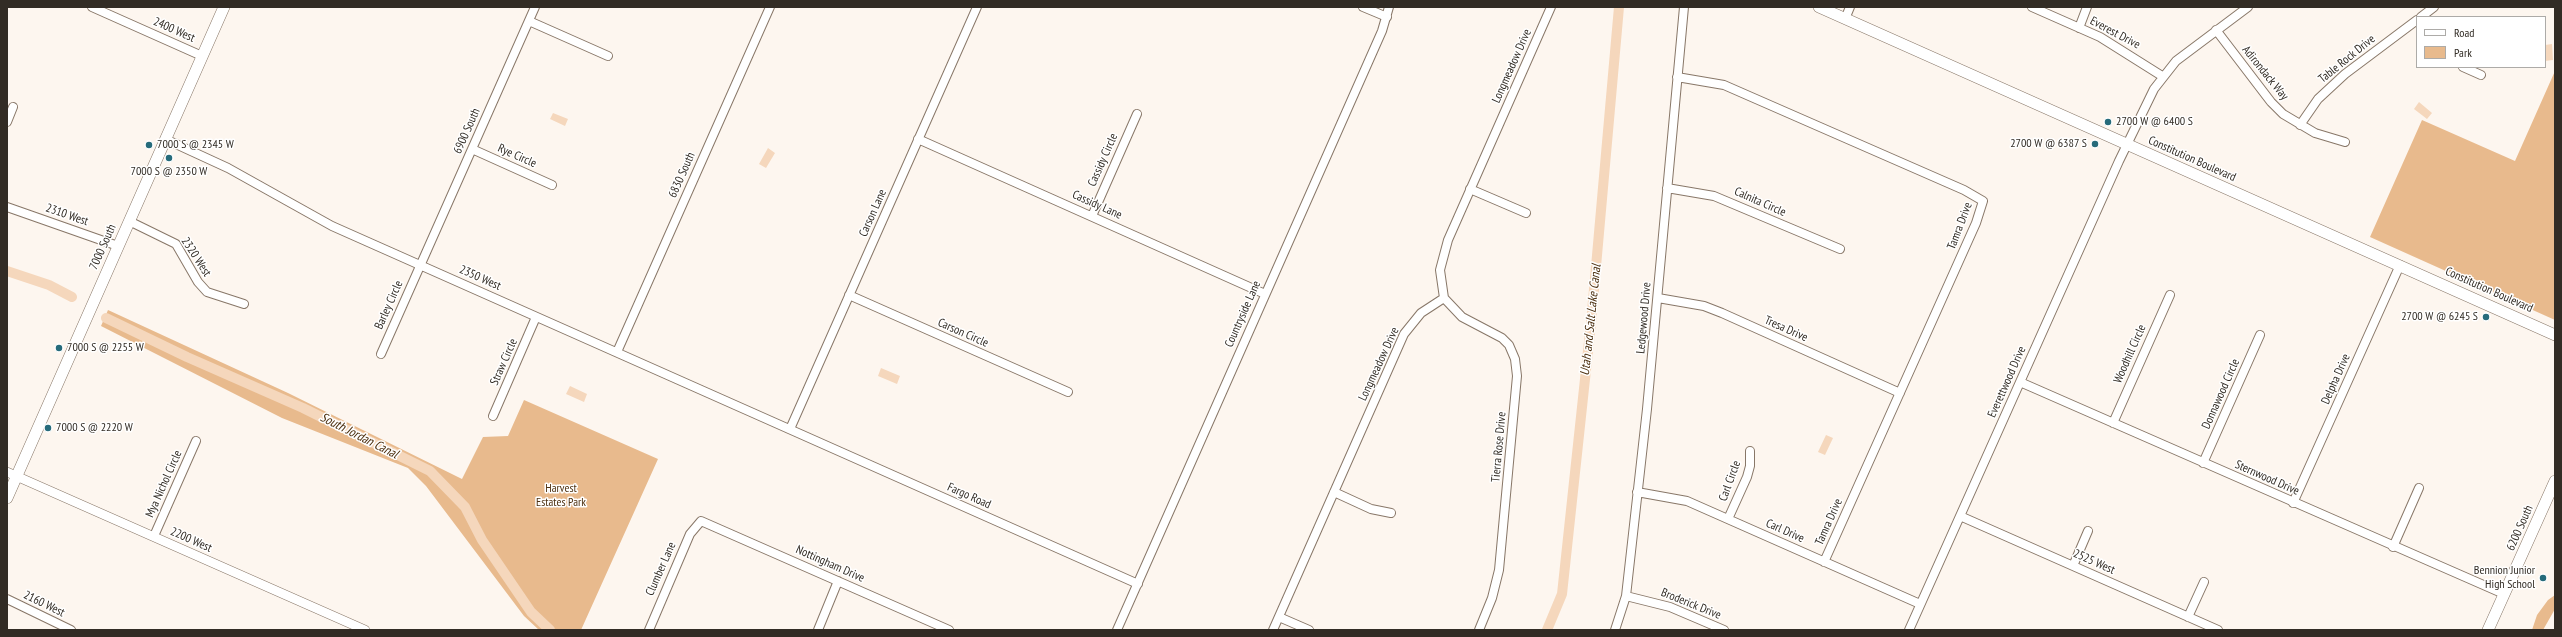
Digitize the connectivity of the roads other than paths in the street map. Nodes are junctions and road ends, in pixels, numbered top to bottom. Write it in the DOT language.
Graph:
graph roads {
  1 [pos="92,7"];
  2 [pos="224,7"];
  3 [pos="535,7"];
  4 [pos="770,7"];
  5 [pos="977,7"];
  6 [pos="1363,7"];
  7 [pos="1390,7"];
  8 [pos="1551,7"];
  9 [pos="1684,7"];
  10 [pos="1819,7"];
  11 [pos="1850,7"];
  12 [pos="2032,7"];
  13 [pos="2087,7"];
  14 [pos="2248,7"];
  15 [pos="2434,7"];
  16 [pos="2422,16"];
  17 [pos="1387,18"];
  18 [pos="1845,19"];
  19 [pos="529,21"];
  20 [pos="2416,21"];
  21 [pos="2079,28"];
  22 [pos="2216,30"];
  23 [pos="202,56"];
  24 [pos="608,56"];
  25 [pos="2465,68"];
  26 [pos="2481,75"];
  27 [pos="2162,76"];
  28 [pos="1677,77"];
  29 [pos="14,107"];
  30 [pos="1137,114"];
  31 [pos="7,122"];
  32 [pos="2300,125"];
  33 [pos="165,139"];
  34 [pos="918,139"];
  35 [pos="2345,142"];
  36 [pos="2127,144"];
  37 [pos="472,149"];
  38 [pos="552,185"];
  39 [pos="1667,188"];
  40 [pos="1470,189"];
  41 [pos="7,207"];
  42 [pos="1526,213"];
  43 [pos="1092,216"];
  44 [pos="129,221"];
  45 [pos="118,246"];
  46 [pos="1840,249"];
  47 [pos="420,265"];
  48 [pos="2400,265"];
  49 [pos="1265,294"];
  50 [pos="849,295"];
  51 [pos="2170,295"];
  52 [pos="1444,298"];
  53 [pos="1658,298"];
  54 [pos="244,304"];
  55 [pos="536,317"];
  56 [pos="2260,335"];
  57 [pos="2555,335"];
  58 [pos="617,352"];
  59 [pos="381,354"];
  60 [pos="2020,382"];
  61 [pos="1068,392"];
  62 [pos="1900,393"];
  63 [pos="493,416"];
  64 [pos="2113,423"];
  65 [pos="790,429"];
  66 [pos="196,441"];
  67 [pos="1750,451"];
  68 [pos="2203,463"];
  69 [pos="12,474"];
  70 [pos="2555,481"];
  71 [pos="2419,488"];
  72 [pos="1334,492"];
  73 [pos="1637,492"];
  74 [pos="7,498"];
  75 [pos="2293,503"];
  76 [pos="1391,513"];
  77 [pos="1960,516"];
  78 [pos="1728,519"];
  79 [pos="701,520"];
  80 [pos="2088,532"];
  81 [pos="154,536"];
  82 [pos="2393,547"];
  83 [pos="1824,562"];
  84 [pos="2072,566"];
  85 [pos="838,581"];
  86 [pos="2204,582"];
  87 [pos="1138,584"];
  88 [pos="2504,594"];
  89 [pos="1626,596"];
  90 [pos="7,599"];
  91 [pos="1920,604"];
  92 [pos="1278,617"];
  93 [pos="2188,617"];
  94 [pos="71,630"];
  95 [pos="365,630"];
  96 [pos="649,630"];
  97 [pos="818,630"];
  98 [pos="949,630"];
  99 [pos="1117,630"];
  100 [pos="1273,630"];
  101 [pos="1309,630"];
  102 [pos="1479,630"];
  103 [pos="1615,630"];
  104 [pos="1724,630"];
  105 [pos="1909,630"];
  106 [pos="2218,630"];
  107 [pos="2488,630"];
  1 -- 23 [label="street, 2400 West"];
  2 -- 23 [label="main road, 7000 South"];
  3 -- 19 [label="street, 6900 South"];
  4 -- 58 [label="street, 6830 South"];
  5 -- 34 [label="street, Carson Lane"];
  6 -- 17 [label="street"];
  7 -- 17 [label="street, Countryside Lane"];
  8 -- 40 [label="street, Longmeadow Drive"];
  9 -- 28 [label="street, Ledgewood Drive"];
  10 -- 18 [label="main road, Constitution Boulevard"];
  11 -- 18 [label="street"];
  12 -- 21 [label="street, Everest Drive"];
  13 -- 21 [label="street"];
  14 -- 22 [label="street, Everettwood Drive"];
  15 -- 16 [label="street"];
  17 -- 49 [label="street, Countryside Lane"];
  18 -- 36 [label="main road, Constitution Boulevard"];
  19 -- 24 [label="street"];
  19 -- 37 [label="street, 6900 South"];
  20 -- 32 [label="street, Table Rock Drive"];
  21 -- 27 [label="street, Everest Drive"];
  22 -- 27 [label="street, Everettwood Drive"];
  22 -- 32 [label="street, Adirondack Way"];
  23 -- 33 [label="main road, 7000 South"];
  25 -- 26 [label="street"];
  27 -- 36 [label="street, Everettwood Drive"];
  28 -- 39 [label="street, Ledgewood Drive"];
  28 -- 62 [label="street, Tamra Drive"];
  29 -- 31 [label="street"];
  30 -- 43 [label="street, Cassidy Circle"];
  32 -- 35 [label="street, Adirondack Way"];
  33 -- 44 [label="main road, 7000 South"];
  33 -- 47 [label="street, 2350 West"];
  34 -- 43 [label="street, Cassidy Lane"];
  34 -- 50 [label="street, Carson Lane"];
  36 -- 48 [label="main road, Constitution Boulevard"];
  36 -- 60 [label="street, Everettwood Drive"];
  37 -- 38 [label="street, Rye Circle"];
  37 -- 47 [label="street, 6900 South"];
  39 -- 46 [label="street, Calnita Circle"];
  39 -- 53 [label="street, Ledgewood Drive"];
  40 -- 42 [label="street"];
  40 -- 52 [label="street, Longmeadow Drive"];
  41 -- 45 [label="street, 2310 West"];
  43 -- 49 [label="street, Cassidy Lane"];
  44 -- 45 [label="main road, 7000 South"];
  44 -- 54 [label="street, 2320 West"];
  45 -- 69 [label="main road, 7000 South"];
  47 -- 55 [label="street, 2350 West"];
  47 -- 59 [label="street, Barley Circle"];
  48 -- 57 [label="main road, Constitution Boulevard"];
  48 -- 75 [label="street, Delpha Drive"];
  49 -- 87 [label="street, Countryside Lane"];
  50 -- 61 [label="street, Carson Circle"];
  50 -- 65 [label="street, Carson Lane"];
  51 -- 64 [label="street, Woodhill Circle"];
  52 -- 72 [label="street, Longmeadow Drive"];
  52 -- 102 [label="street, Tierra Rose Drive"];
  53 -- 62 [label="street, Tresa Drive"];
  53 -- 73 [label="street, Ledgewood Drive"];
  55 -- 58 [label="street, 2350 West"];
  55 -- 63 [label="street, Straw Circle"];
  56 -- 68 [label="street, Donnawood Circle"];
  58 -- 65 [label="street, 2350 West"];
  60 -- 64 [label="street, Sternwood Drive"];
  60 -- 77 [label="street, Everettwood Drive"];
  62 -- 83 [label="street, Tamra Drive"];
  64 -- 68 [label="street, Sternwood Drive"];
  65 -- 87 [label="street, Fargo Road"];
  66 -- 81 [label="street, Mya Nichol Circle"];
  67 -- 78 [label="street, Carl Circle"];
  68 -- 75 [label="street, Sternwood Drive"];
  69 -- 74 [label="main road, 7000 South"];
  69 -- 81 [label="street, 2200 West"];
  70 -- 88 [label="main road, 6200 South"];
  71 -- 82 [label="street"];
  72 -- 76 [label="street"];
  72 -- 92 [label="street, Longmeadow Drive"];
  73 -- 78 [label="street, Carl Drive"];
  73 -- 89 [label="street, Ledgewood Drive"];
  75 -- 82 [label="street, Sternwood Drive"];
  77 -- 84 [label="street, 2525 West"];
  77 -- 91 [label="street, Everettwood Drive"];
  78 -- 83 [label="street, Carl Drive"];
  79 -- 85 [label="street, Nottingham Drive"];
  79 -- 96 [label="street, Clumber Lane"];
  80 -- 84 [label="street"];
  81 -- 95 [label="street, 2200 West"];
  82 -- 88 [label="street, Sternwood Drive"];
  83 -- 91 [label="street, Carl Drive"];
  84 -- 93 [label="street, 2525 West"];
  85 -- 97 [label="street"];
  85 -- 98 [label="street, Nottingham Drive"];
  86 -- 93 [label="street"];
  87 -- 99 [label="street, Countryside Lane"];
  88 -- 107 [label="main road, 6200 South"];
  89 -- 103 [label="street, Ledgewood Drive"];
  89 -- 104 [label="street, Broderick Drive"];
  90 -- 94 [label="street, 2160 West"];
  91 -- 105 [label="street, Everettwood Drive"];
  92 -- 100 [label="street, Longmeadow Drive"];
  92 -- 101 [label="street"];
  93 -- 106 [label="street, 2525 West"];
}
